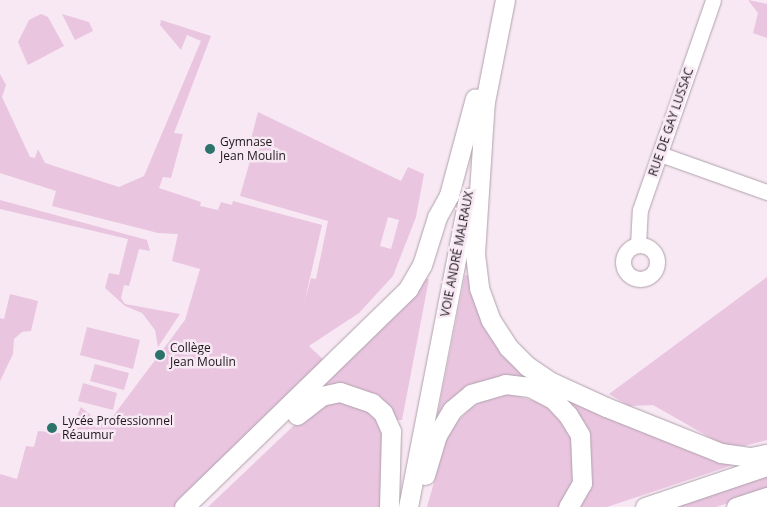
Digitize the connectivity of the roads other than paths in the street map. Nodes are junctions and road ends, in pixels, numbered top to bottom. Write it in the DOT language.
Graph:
graph roads {
  1 [pos="494,0"];
  2 [pos="504,0"];
  3 [pos="713,0"];
  4 [pos="480,98"];
  5 [pos="660,154"];
  6 [pos="767,192"];
  7 [pos="638,245"];
  8 [pos="767,454"];
  9 [pos="767,466"];
  10 [pos="767,497"];
  11 [pos="184,507"];
  12 [pos="200,507"];
  13 [pos="389,507"];
  14 [pos="398,507"];
  15 [pos="408,507"];
  16 [pos="415,507"];
  17 [pos="568,507"];
  18 [pos="645,507"];
  19 [pos="736,507"];
  1 -- 4 [label="main road, VOIE ANDRÉ MALRAUX"];
  2 -- 4 [label="main road, VOIE ANDRÉ MALRAUX"];
  3 -- 5 [label="street, RUE DE GAY LUSSAC"];
  4 -- 8 [label="main road"];
  4 -- 11 [label="main road"];
  4 -- 14 [label="main road, VOIE ANDRÉ MALRAUX"];
  4 -- 15 [label="main road, VOIE ANDRÉ MALRAUX"];
  5 -- 6 [label="street"];
  5 -- 7 [label="street, RUE DE GAY LUSSAC"];
  9 -- 18 [label="main road"];
  10 -- 19 [label="main road"];
  12 -- 13 [label="main road"];
  16 -- 17 [label="main road"];
}
